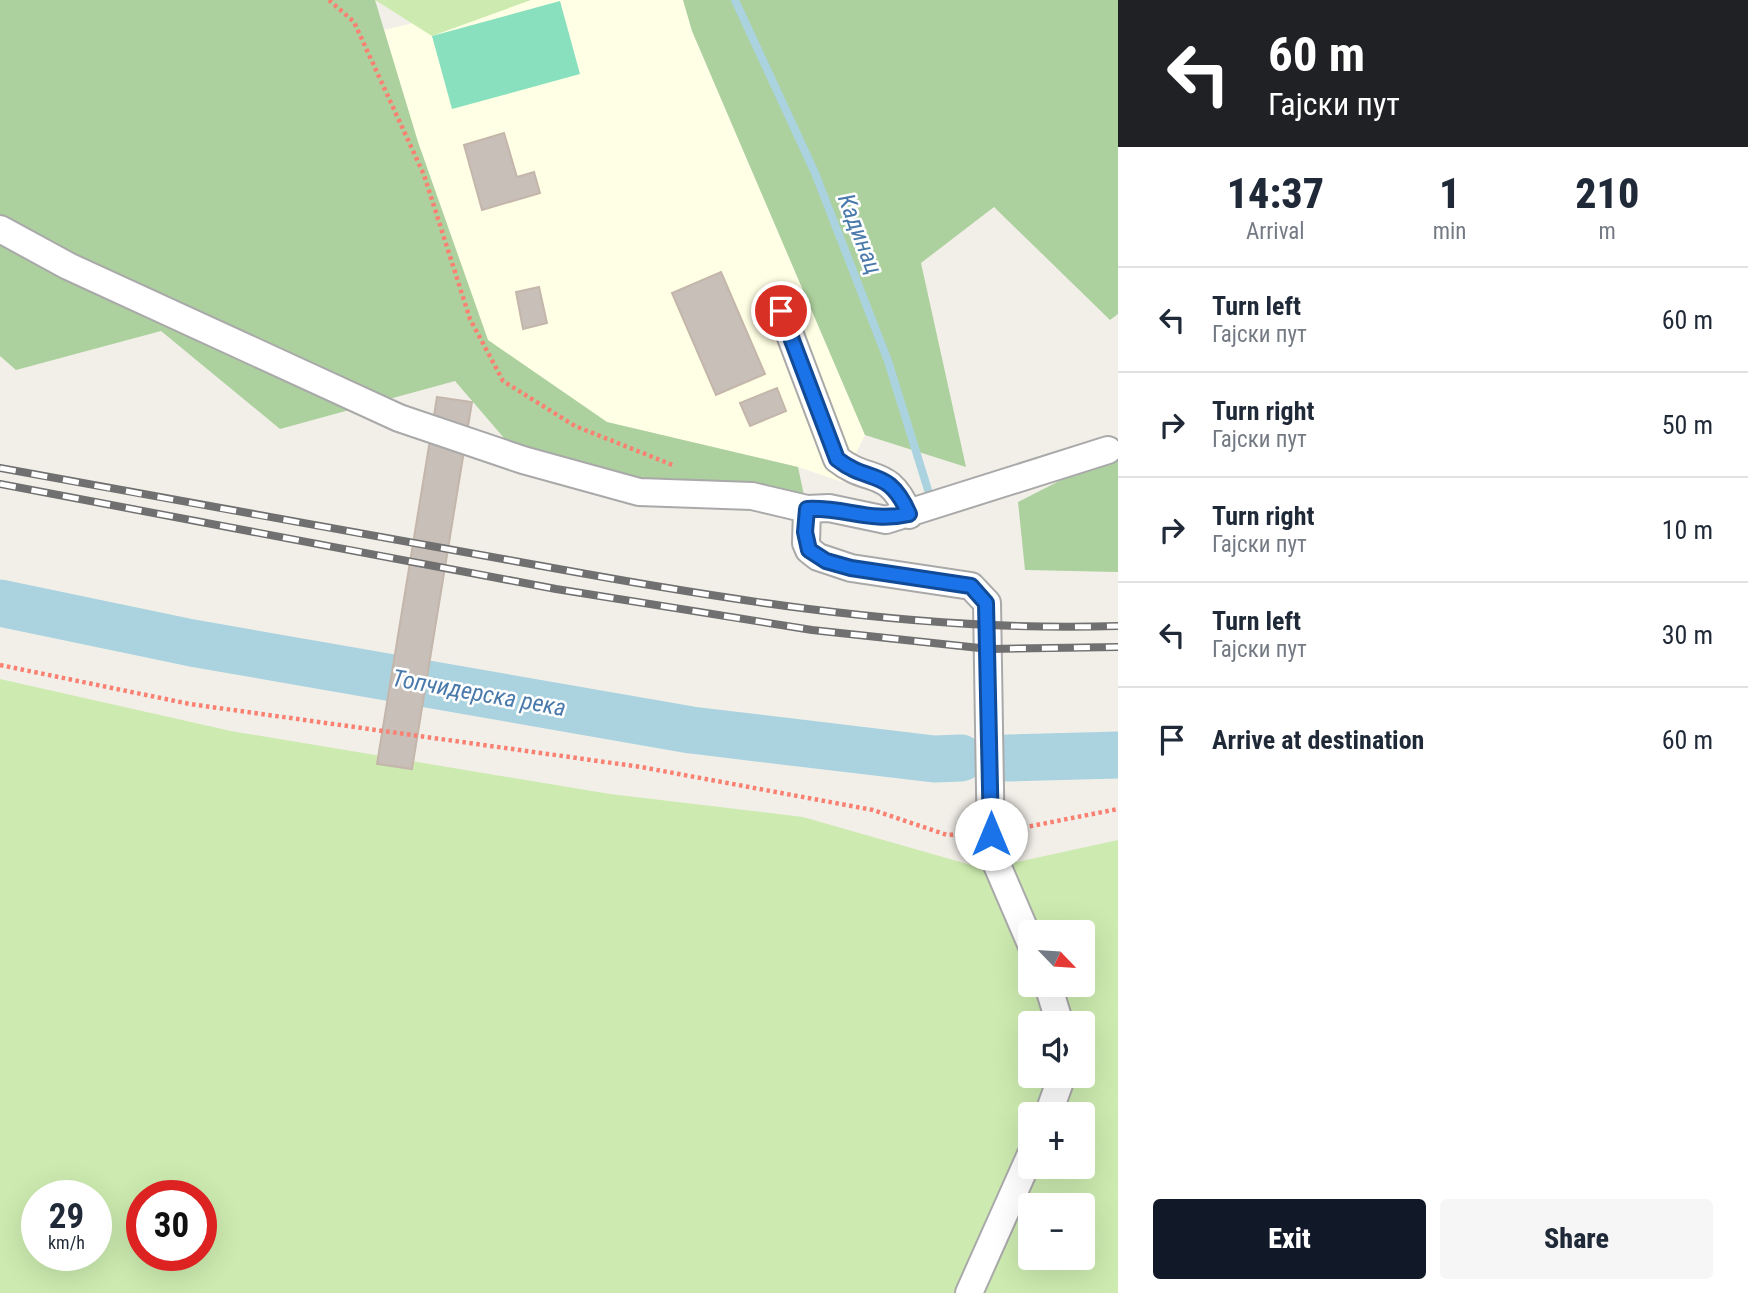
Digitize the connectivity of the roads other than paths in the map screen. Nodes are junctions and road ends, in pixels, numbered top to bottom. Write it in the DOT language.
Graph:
graph roads {
  1 [pos="0,229"];
  2 [pos="781,311"];
  3 [pos="1108,450"];
  4 [pos="807,509"];
  5 [pos="909,514"];
  6 [pos="1020,920"];
  7 [pos="1020,1179"];
  8 [pos="969,1293"];
  1 -- 4 [label="street"];
  2 -- 5 [label="street"];
  3 -- 5 [label="street"];
  4 -- 5 [label="street"];
  4 -- 6 [label="street"];
  7 -- 8 [label="street"];
}
